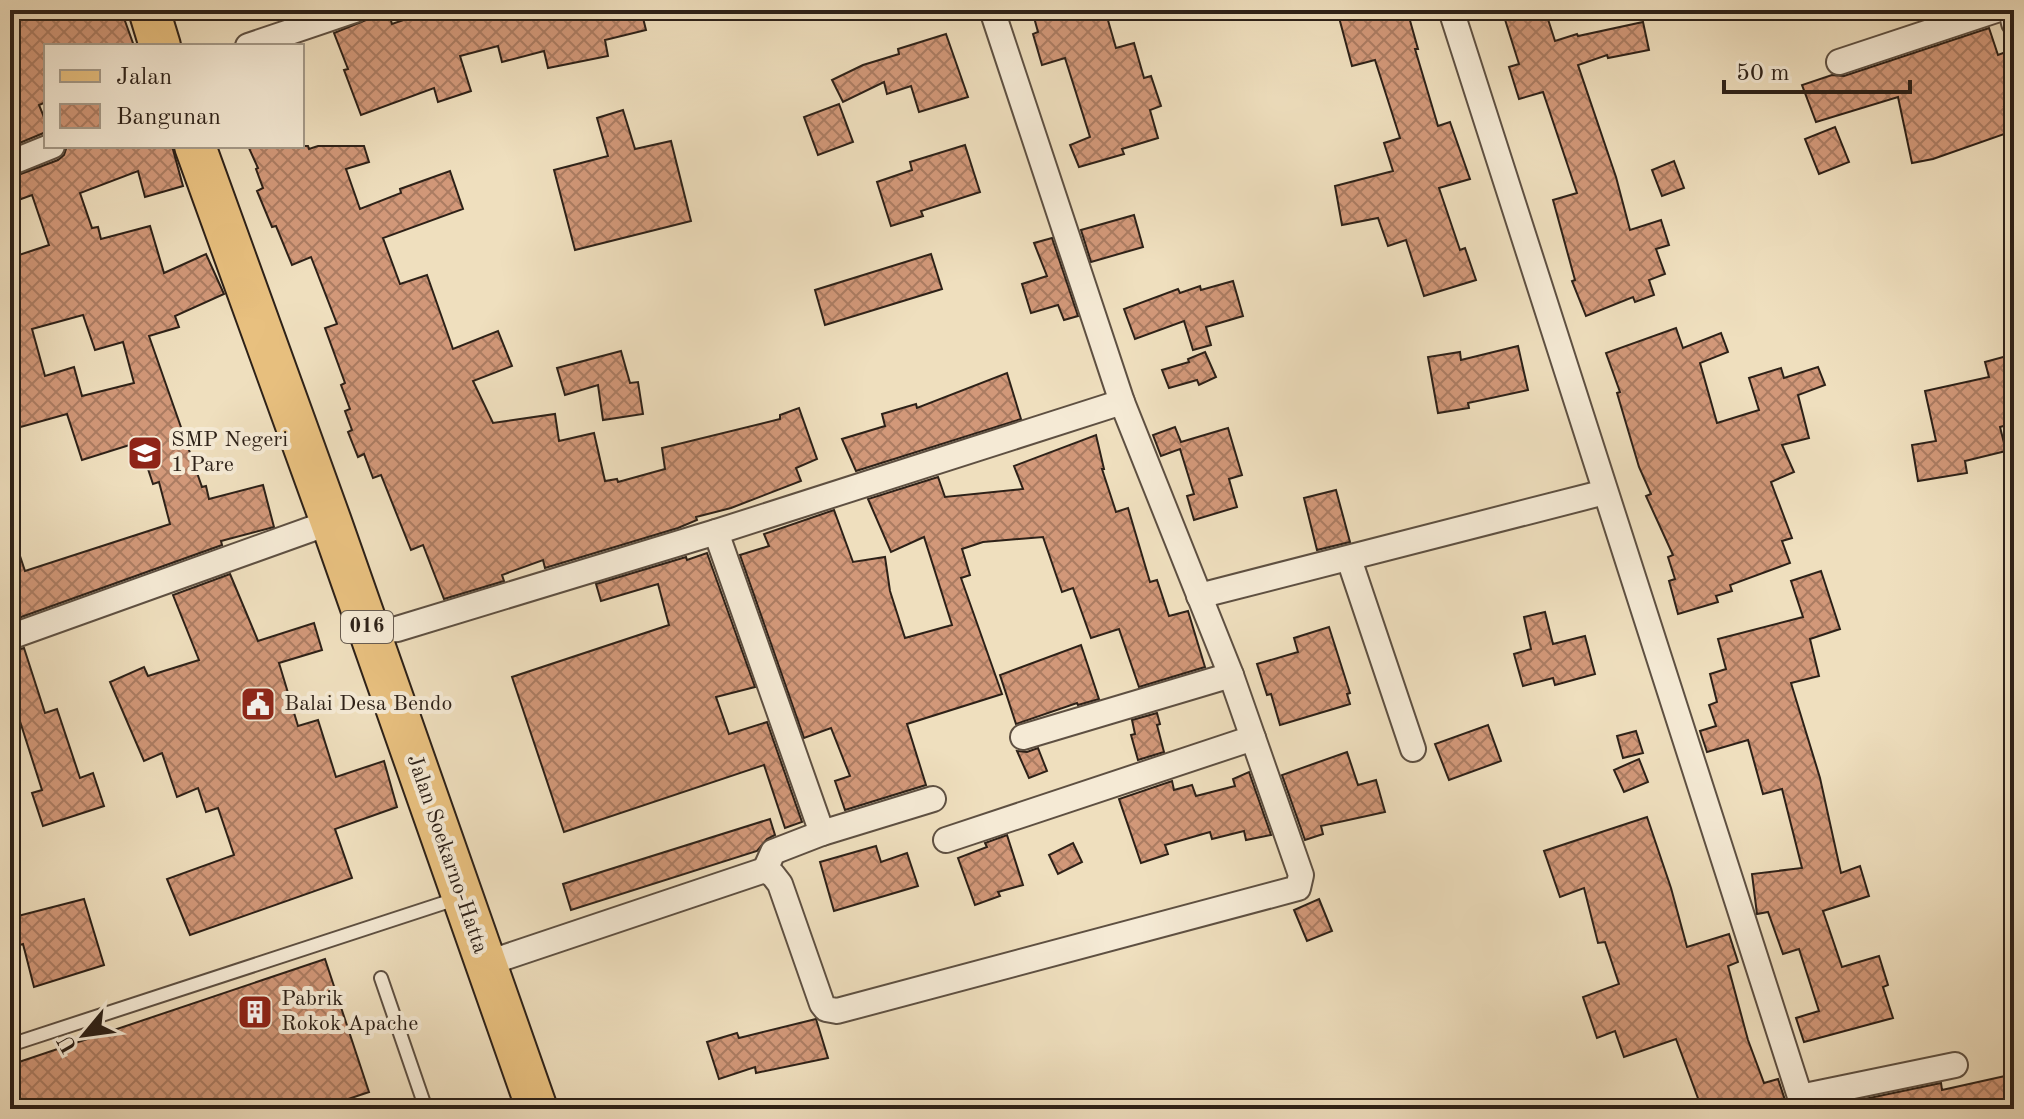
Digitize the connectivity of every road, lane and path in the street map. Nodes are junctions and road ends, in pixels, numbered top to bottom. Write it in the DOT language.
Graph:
graph roads {
  1 [pos="149,10"];
  2 [pos="355,10"];
  3 [pos="992,10"];
  4 [pos="1451,10"];
  5 [pos="1996,10"];
  6 [pos="2011,10"];
  7 [pos="2014,23"];
  8 [pos="159,44"];
  9 [pos="254,44"];
  10 [pos="1839,62"];
  11 [pos="47,148"];
  12 [pos="196,148"];
  13 [pos="10,163"];
  14 [pos="1122,402"];
  15 [pos="1605,492"];
  16 [pos="331,522"];
  17 [pos="716,532"];
  18 [pos="1349,559"];
  19 [pos="1199,596"];
  20 [pos="369,632"];
  21 [pos="10,637"];
  22 [pos="1231,675"];
  23 [pos="1023,737"];
  24 [pos="1253,738"];
  25 [pos="1413,749"];
  26 [pos="933,799"];
  27 [pos="822,833"];
  28 [pos="946,840"];
  29 [pos="765,870"];
  30 [pos="462,897"];
  31 [pos="485,964"];
  32 [pos="381,978"];
  33 [pos="10,1045"];
  34 [pos="1955,1065"];
  35 [pos="1802,1103"];
  36 [pos="426,1109"];
  37 [pos="537,1109"];
  1 -- 8 [label="main road"];
  2 -- 9 [label="street"];
  3 -- 14 [label="street"];
  4 -- 15 [label="street"];
  5 -- 10 [label="street"];
  6 -- 7 [label="street"];
  11 -- 13 [label="street"];
  12 -- 16 [label="main road, Jalan Soekarno-Hatta / 016"];
  14 -- 17 [label="street"];
  14 -- 19 [label="street"];
  15 -- 18 [label="street"];
  15 -- 35 [label="street"];
  16 -- 20 [label="main road, Jalan Soekarno-Hatta / 016"];
  16 -- 21 [label="street"];
  17 -- 20 [label="street"];
  17 -- 27 [label="street"];
  18 -- 19 [label="street"];
  18 -- 25 [label="street"];
  19 -- 22 [label="street"];
  20 -- 30 [label="main road, Jalan Soekarno-Hatta / 016"];
  22 -- 23 [label="street"];
  22 -- 24 [label="street"];
  24 -- 28 [label="street"];
  24 -- 29 [label="street"];
  26 -- 27 [label="street"];
  27 -- 29 [label="street"];
  29 -- 31 [label="street"];
  30 -- 31 [label="main road, Jalan Soekarno-Hatta / 016"];
  30 -- 33 [label="lane"];
  31 -- 37 [label="main road, Jalan Soekarno-Hatta / 016"];
  32 -- 36 [label="lane"];
  34 -- 35 [label="street"];
}
